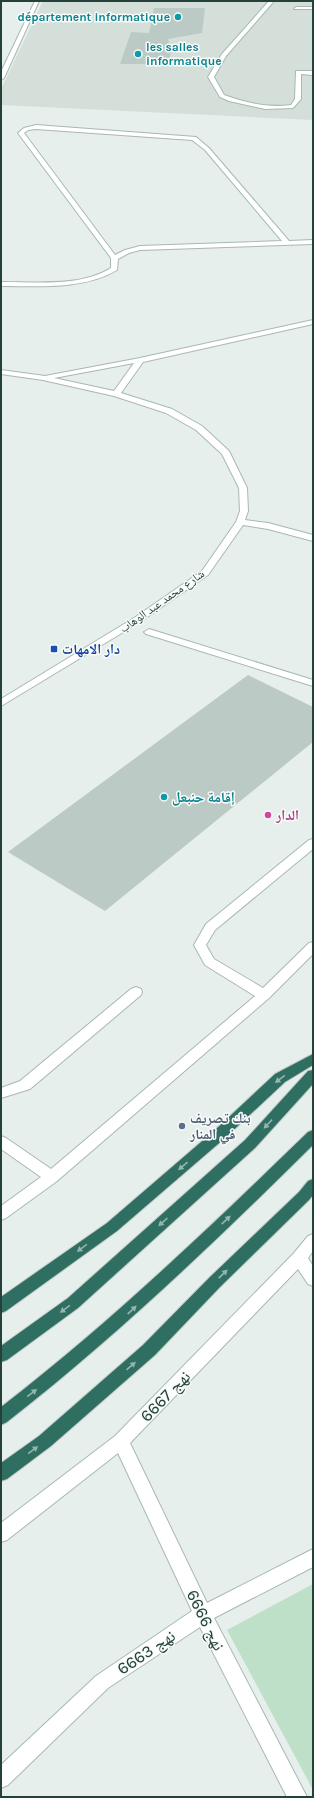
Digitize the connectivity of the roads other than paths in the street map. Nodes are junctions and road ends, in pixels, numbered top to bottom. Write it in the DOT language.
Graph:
graph roads {
  1 [pos="37,1"];
  2 [pos="272,1"];
  3 [pos="296,8"];
  4 [pos="313,8"];
  5 [pos="313,73"];
  6 [pos="1,78"];
  7 [pos="313,242"];
  8 [pos="287,243"];
  9 [pos="114,258"];
  10 [pos="1,284"];
  11 [pos="313,322"];
  12 [pos="140,360"];
  13 [pos="1,372"];
  14 [pos="43,378"];
  15 [pos="116,394"];
  16 [pos="240,522"];
  17 [pos="313,538"];
  18 [pos="149,632"];
  19 [pos="313,683"];
  20 [pos="1,703"];
  21 [pos="313,843"];
  22 [pos="313,946"];
  23 [pos="136,992"];
  24 [pos="264,995"];
  25 [pos="313,1059"];
  26 [pos="313,1075"];
  27 [pos="1,1093"];
  28 [pos="313,1136"];
  29 [pos="1,1142"];
  30 [pos="52,1177"];
  31 [pos="313,1185"];
  32 [pos="1,1214"];
  33 [pos="313,1240"];
  34 [pos="299,1258"];
  35 [pos="313,1279"];
  36 [pos="1,1306"];
  37 [pos="1,1356"];
  38 [pos="1,1417"];
  39 [pos="121,1441"];
  40 [pos="1,1473"];
  41 [pos="1,1534"];
  42 [pos="313,1558"];
  43 [pos="202,1614"];
  44 [pos="1,1778"];
  45 [pos="297,1797"];
  1 -- 6 [label="street"];
  2 -- 5 [label="street"];
  3 -- 4 [label="street"];
  7 -- 8 [label="street"];
  8 -- 9 [label="street"];
  8 -- 9 [label="street"];
  9 -- 10 [label="street"];
  11 -- 12 [label="street"];
  12 -- 14 [label="street"];
  12 -- 15 [label="street"];
  13 -- 14 [label="street, شارع محمد عبد الوهاب"];
  14 -- 15 [label="street, شارع محمد عبد الوهاب"];
  15 -- 16 [label="street, شارع محمد عبد الوهاب"];
  16 -- 17 [label="street"];
  16 -- 20 [label="street, شارع محمد عبد الوهاب"];
  18 -- 19 [label="street"];
  21 -- 24 [label="street"];
  22 -- 24 [label="street"];
  23 -- 27 [label="street"];
  24 -- 30 [label="street"];
  25 -- 36 [label="highway, one-way"];
  26 -- 37 [label="highway, one-way"];
  38 -- 28 [label="highway, one-way"];
  29 -- 30 [label="street"];
  30 -- 32 [label="street"];
  40 -- 31 [label="highway, one-way"];
  33 -- 34 [label="street, نهج 6667"];
  34 -- 35 [label="street"];
  34 -- 39 [label="street, نهج 6667"];
  39 -- 41 [label="street, نهج 6667"];
  39 -- 43 [label="street, نهج 6666"];
  42 -- 43 [label="street, نهج 6663"];
  43 -- 44 [label="street, نهج 6663"];
  43 -- 45 [label="street, نهج 6666"];
}
